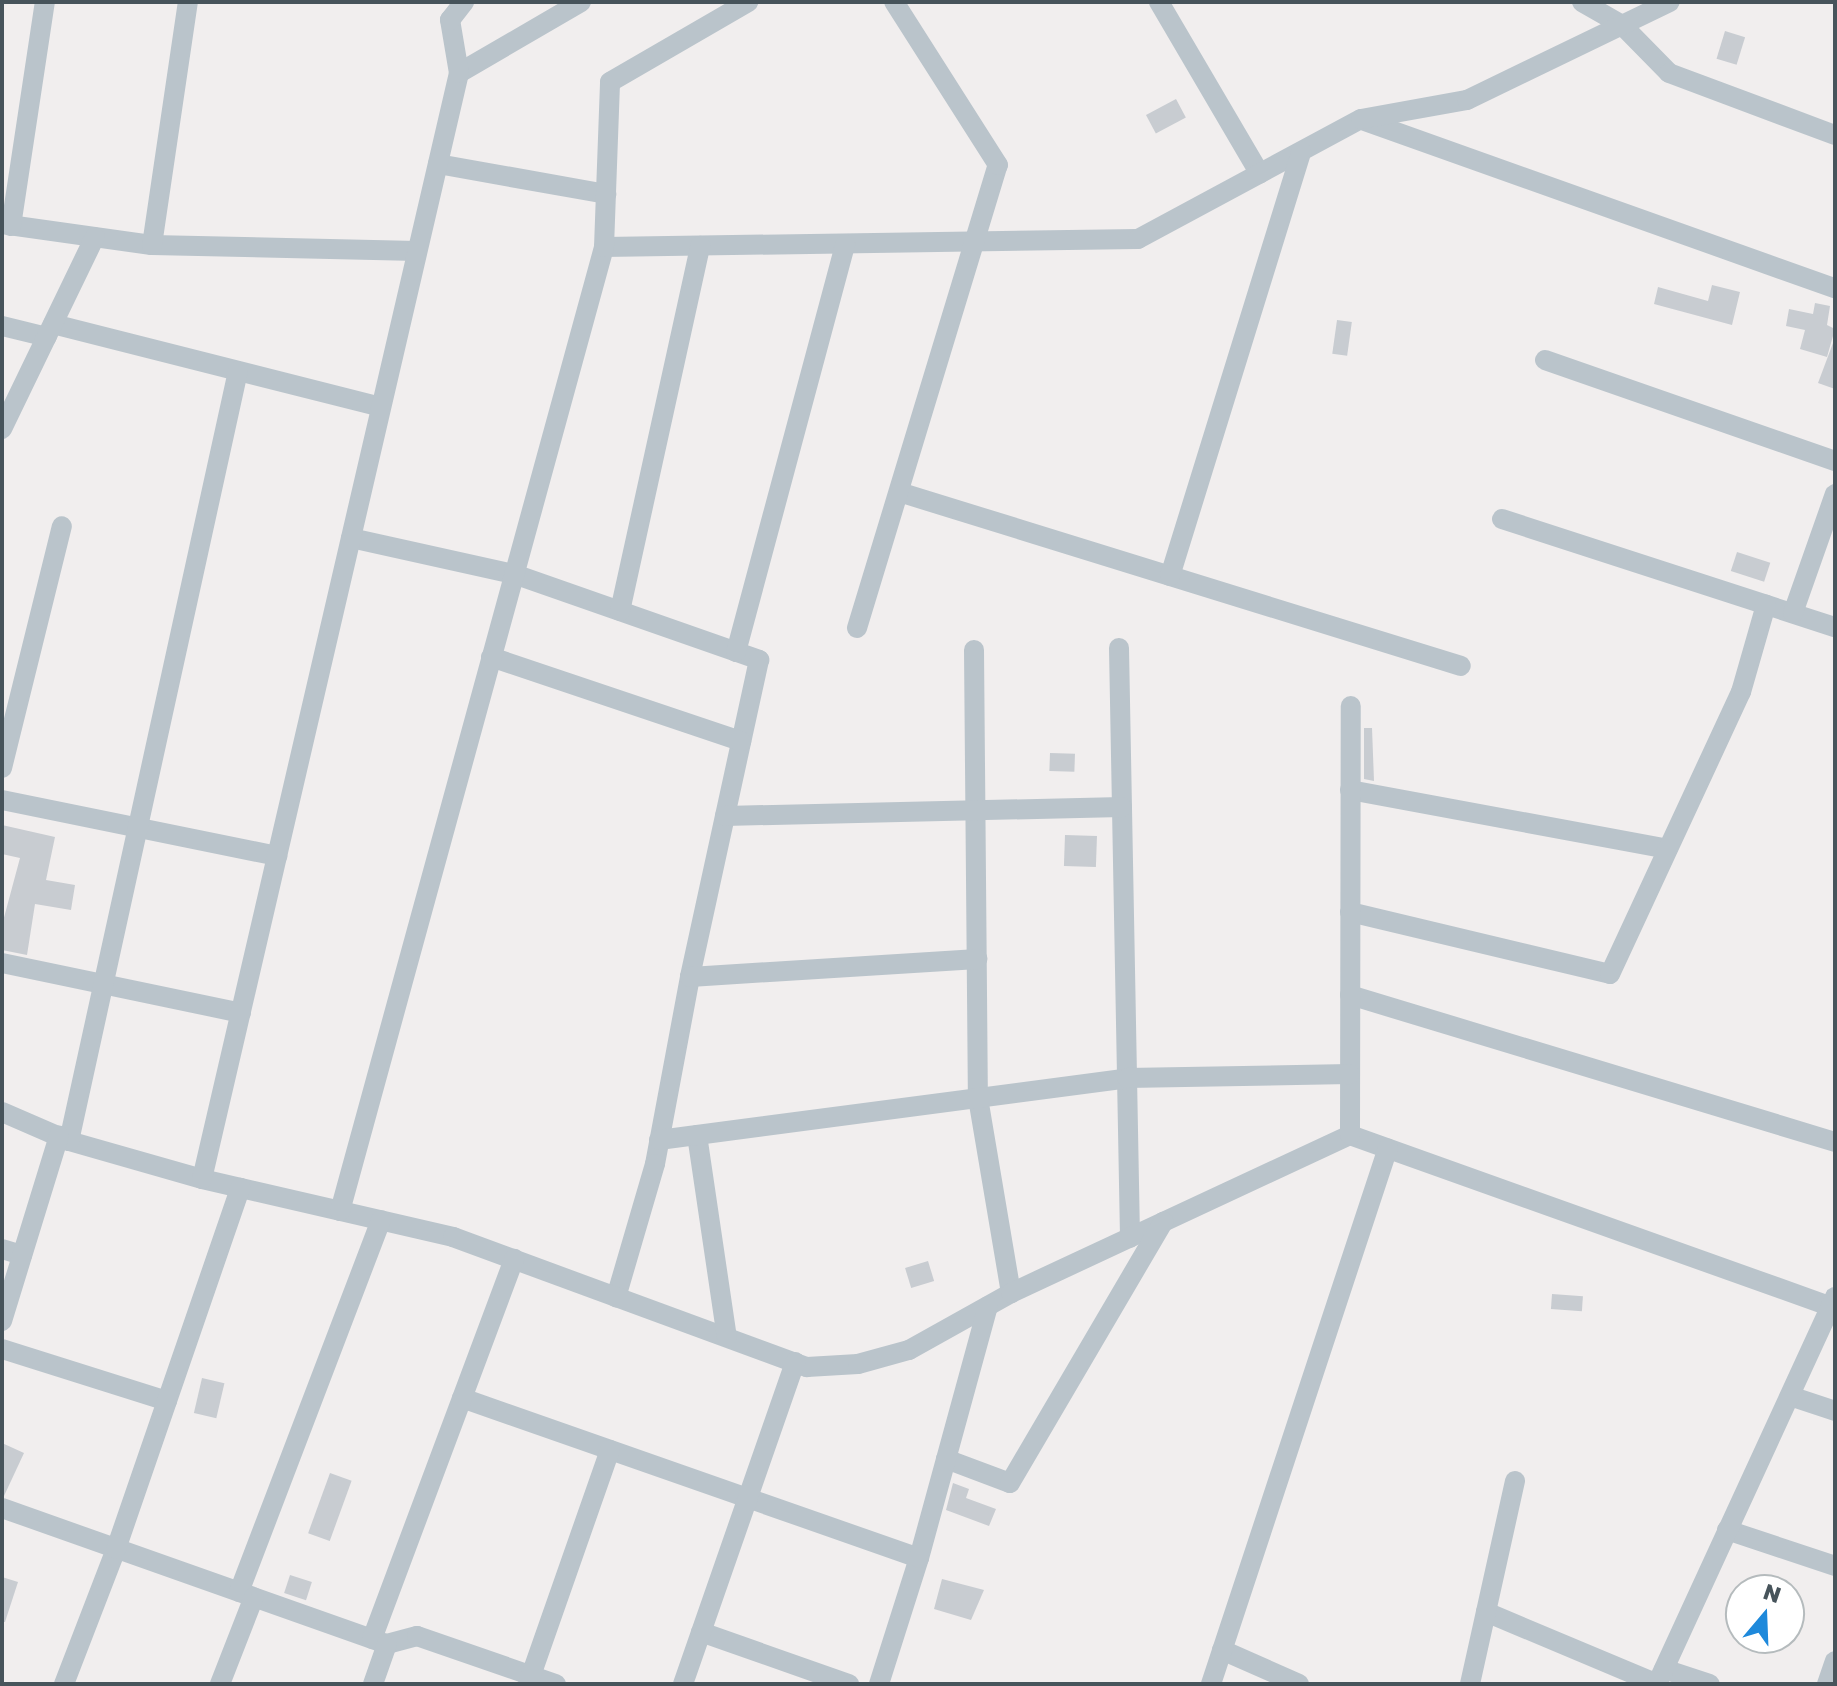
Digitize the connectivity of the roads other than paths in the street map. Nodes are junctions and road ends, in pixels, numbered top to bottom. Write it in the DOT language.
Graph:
graph roads {
  1 [pos="45,2"];
  2 [pos="188,2"];
  3 [pos="464,2"];
  4 [pos="581,2"];
  5 [pos="748,2"];
  6 [pos="894,2"];
  7 [pos="1159,2"];
  8 [pos="1582,2"];
  9 [pos="1670,2"];
  10 [pos="1622,25"];
  11 [pos="459,73"];
  12 [pos="1361,119"];
  13 [pos="1835,135"];
  14 [pos="1301,152"];
  15 [pos="438,164"];
  16 [pos="1260,174"];
  17 [pos="606,194"];
  18 [pos="7,225"];
  19 [pos="95,237"];
  20 [pos="974,242"];
  21 [pos="845,244"];
  22 [pos="152,245"];
  23 [pos="700,246"];
  24 [pos="604,247"];
  25 [pos="417,251"];
  26 [pos="1835,288"];
  27 [pos="2,326"];
  28 [pos="50,330"];
  29 [pos="1545,360"];
  30 [pos="238,371"];
  31 [pos="381,407"];
  32 [pos="2,429"];
  33 [pos="1835,461"];
  34 [pos="899,492"];
  35 [pos="1835,494"];
  36 [pos="1502,519"];
  37 [pos="62,526"];
  38 [pos="351,538"];
  39 [pos="514,574"];
  40 [pos="1170,576"];
  41 [pos="1766,605"];
  42 [pos="620,611"];
  43 [pos="1793,613"];
  44 [pos="1835,627"];
  45 [pos="857,628"];
  46 [pos="1119,648"];
  47 [pos="974,650"];
  48 [pos="736,652"];
  49 [pos="491,657"];
  50 [pos="1461,666"];
  51 [pos="1351,706"];
  52 [pos="741,741"];
  53 [pos="2,768"];
  54 [pos="1350,790"];
  55 [pos="2,800"];
  56 [pos="1122,807"];
  57 [pos="975,811"];
  58 [pos="725,816"];
  59 [pos="138,828"];
  60 [pos="1668,849"];
  61 [pos="277,856"];
  62 [pos="1350,912"];
  63 [pos="977,959"];
  64 [pos="2,963"];
  65 [pos="690,977"];
  66 [pos="104,984"];
  67 [pos="1350,995"];
  68 [pos="241,1013"];
  69 [pos="1350,1074"];
  70 [pos="1127,1078"];
  71 [pos="978,1098"];
  72 [pos="2,1112"];
  73 [pos="697,1135"];
  74 [pos="1350,1135"];
  75 [pos="64,1139"];
  76 [pos="659,1140"];
  77 [pos="1835,1142"];
  78 [pos="1388,1148"];
  79 [pos="202,1179"];
  80 [pos="240,1188"];
  81 [pos="340,1211"];
  82 [pos="381,1220"];
  83 [pos="1163,1222"];
  84 [pos="1130,1238"];
  85 [pos="12,1252"];
  86 [pos="514,1259"];
  87 [pos="1011,1293"];
  88 [pos="616,1297"];
  89 [pos="1834,1302"];
  90 [pos="988,1306"];
  91 [pos="2,1321"];
  92 [pos="727,1337"];
  93 [pos="2,1349"];
  94 [pos="795,1362"];
  95 [pos="1790,1396"];
  96 [pos="462,1398"];
  97 [pos="167,1401"];
  98 [pos="1835,1411"];
  99 [pos="610,1450"];
  100 [pos="946,1459"];
  101 [pos="1515,1481"];
  102 [pos="748,1498"];
  103 [pos="2,1508"];
  104 [pos="1727,1530"];
  105 [pos="116,1549"];
  106 [pos="919,1558"];
  107 [pos="1835,1566"];
  108 [pos="246,1595"];
  109 [pos="1486,1612"];
  110 [pos="701,1632"];
  111 [pos="379,1641"];
  112 [pos="1222,1650"];
  113 [pos="1835,1661"];
  114 [pos="1659,1679"];
  115 [pos="530,1680"];
  116 [pos="64,1684"];
  117 [pos="220,1684"];
  118 [pos="373,1684"];
  119 [pos="556,1684"];
  120 [pos="683,1684"];
  121 [pos="849,1684"];
  122 [pos="879,1684"];
  123 [pos="1211,1684"];
  124 [pos="1299,1684"];
  125 [pos="1470,1684"];
  126 [pos="1710,1684"];
  127 [pos="1827,1684"];
  1 -- 18 [label="street"];
  2 -- 22 [label="street"];
  3 -- 11 [label="street"];
  4 -- 11 [label="street"];
  5 -- 17 [label="street"];
  6 -- 20 [label="street"];
  7 -- 16 [label="street"];
  8 -- 10 [label="street"];
  9 -- 10 [label="street"];
  10 -- 12 [label="street"];
  10 -- 13 [label="street"];
  11 -- 15 [label="street"];
  12 -- 14 [label="street"];
  12 -- 26 [label="street"];
  14 -- 16 [label="street"];
  14 -- 40 [label="street"];
  15 -- 17 [label="street"];
  15 -- 25 [label="street"];
  16 -- 20 [label="street"];
  17 -- 24 [label="street"];
  18 -- 19 [label="street"];
  19 -- 22 [label="street"];
  19 -- 28 [label="street"];
  20 -- 21 [label="street"];
  20 -- 34 [label="street"];
  21 -- 23 [label="street"];
  21 -- 48 [label="street"];
  22 -- 25 [label="street"];
  23 -- 24 [label="street"];
  23 -- 42 [label="street"];
  24 -- 39 [label="street"];
  25 -- 31 [label="street"];
  27 -- 28 [label="street"];
  28 -- 30 [label="street"];
  28 -- 32 [label="street"];
  29 -- 33 [label="street"];
  30 -- 31 [label="street"];
  30 -- 59 [label="street"];
  31 -- 38 [label="street"];
  34 -- 40 [label="street"];
  34 -- 45 [label="street"];
  35 -- 43 [label="street"];
  36 -- 41 [label="street"];
  37 -- 53 [label="street"];
  38 -- 39 [label="street"];
  38 -- 61 [label="street"];
  39 -- 42 [label="street"];
  39 -- 49 [label="street"];
  40 -- 50 [label="street"];
  41 -- 43 [label="street"];
  41 -- 60 [label="street"];
  42 -- 48 [label="street"];
  43 -- 44 [label="street"];
  46 -- 56 [label="street"];
  47 -- 57 [label="street"];
  48 -- 52 [label="street"];
  49 -- 52 [label="street"];
  49 -- 81 [label="street"];
  51 -- 54 [label="street"];
  52 -- 58 [label="street"];
  54 -- 60 [label="street"];
  54 -- 62 [label="street"];
  55 -- 59 [label="street"];
  56 -- 57 [label="street"];
  56 -- 70 [label="street"];
  57 -- 58 [label="street"];
  57 -- 63 [label="street"];
  58 -- 65 [label="street"];
  59 -- 61 [label="street"];
  59 -- 66 [label="street"];
  60 -- 62 [label="street"];
  61 -- 68 [label="street"];
  62 -- 67 [label="street"];
  63 -- 65 [label="street"];
  63 -- 71 [label="street"];
  64 -- 66 [label="street"];
  65 -- 76 [label="street"];
  66 -- 68 [label="street"];
  66 -- 75 [label="street"];
  67 -- 69 [label="street"];
  67 -- 77 [label="street"];
  68 -- 79 [label="street"];
  69 -- 70 [label="street"];
  69 -- 74 [label="street"];
  70 -- 71 [label="street"];
  70 -- 84 [label="street"];
  71 -- 73 [label="street"];
  71 -- 87 [label="street"];
  72 -- 75 [label="street"];
  73 -- 76 [label="street"];
  73 -- 92 [label="street"];
  74 -- 78 [label="street"];
  74 -- 83 [label="street"];
  75 -- 79 [label="street"];
  75 -- 85 [label="street"];
  76 -- 88 [label="street"];
  78 -- 89 [label="street"];
  78 -- 112 [label="street"];
  79 -- 80 [label="street"];
  80 -- 81 [label="street"];
  80 -- 97 [label="street"];
  81 -- 82 [label="street"];
  82 -- 86 [label="street"];
  82 -- 108 [label="street"];
  83 -- 84 [label="street"];
  83 -- 100 [label="street"];
  84 -- 87 [label="street"];
  85 -- 91 [label="street"];
  86 -- 88 [label="street"];
  86 -- 96 [label="street"];
  87 -- 90 [label="street"];
  88 -- 92 [label="street"];
  89 -- 95 [label="street"];
  90 -- 94 [label="street"];
  90 -- 100 [label="street"];
  92 -- 94 [label="street"];
  93 -- 97 [label="street"];
  94 -- 102 [label="street"];
  95 -- 98 [label="street"];
  95 -- 104 [label="street"];
  96 -- 99 [label="street"];
  96 -- 111 [label="street"];
  97 -- 105 [label="street"];
  99 -- 102 [label="street"];
  99 -- 115 [label="street"];
  100 -- 106 [label="street"];
  101 -- 109 [label="street"];
  102 -- 106 [label="street"];
  102 -- 110 [label="street"];
  103 -- 105 [label="street"];
  104 -- 107 [label="street"];
  104 -- 114 [label="street"];
  105 -- 108 [label="street"];
  105 -- 116 [label="street"];
  106 -- 122 [label="street"];
  108 -- 111 [label="street"];
  108 -- 117 [label="street"];
  109 -- 114 [label="street"];
  109 -- 125 [label="street"];
  110 -- 120 [label="street"];
  110 -- 121 [label="street"];
  111 -- 115 [label="street"];
  111 -- 118 [label="street"];
  112 -- 123 [label="street"];
  112 -- 124 [label="street"];
  113 -- 127 [label="street"];
  114 -- 126 [label="street"];
  115 -- 119 [label="street"];
}
